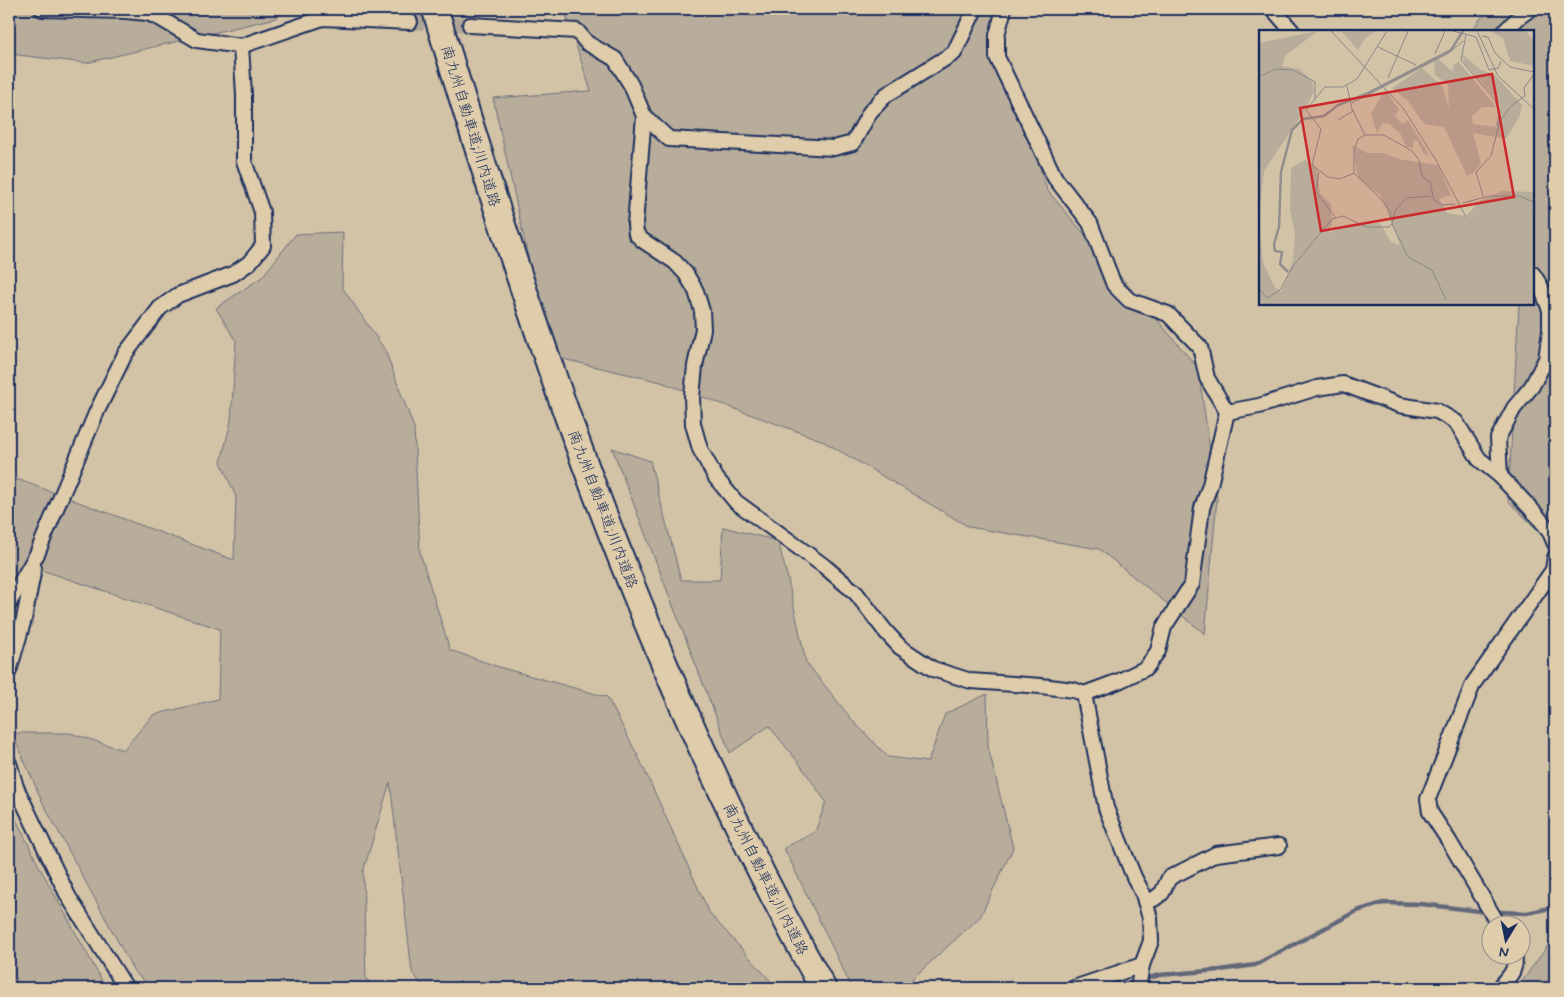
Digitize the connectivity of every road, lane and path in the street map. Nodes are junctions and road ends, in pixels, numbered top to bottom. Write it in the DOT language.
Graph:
graph roads {
  1 [pos="42,9"];
  2 [pos="435,9"];
  3 [pos="975,9"];
  4 [pos="1004,9"];
  5 [pos="1272,9"];
  6 [pos="1530,9"];
  7 [pos="410,22"];
  8 [pos="470,25"];
  9 [pos="1291,30"];
  10 [pos="1506,30"];
  11 [pos="242,46"];
  12 [pos="644,116"];
  13 [pos="1534,276"];
  14 [pos="1227,412"];
  15 [pos="1500,476"];
  16 [pos="1555,544"];
  17 [pos="37,554"];
  18 [pos="1555,557"];
  19 [pos="9,603"];
  20 [pos="9,671"];
  21 [pos="1084,694"];
  22 [pos="9,763"];
  23 [pos="1278,846"];
  24 [pos="1145,901"];
  25 [pos="1492,914"];
  26 [pos="1515,964"];
  27 [pos="1142,968"];
  28 [pos="126,988"];
  29 [pos="823,988"];
  30 [pos="1074,988"];
  31 [pos="1138,988"];
  32 [pos="1499,988"];
  1 -- 11 [label="street"];
  2 -- 29 [label="highway, 南九州自動車道;川内道路"];
  3 -- 12 [label="street"];
  4 -- 14 [label="street"];
  5 -- 9 [label="street"];
  6 -- 10 [label="street"];
  7 -- 11 [label="street"];
  8 -- 12 [label="street"];
  11 -- 17 [label="street"];
  12 -- 21 [label="street"];
  13 -- 15 [label="street"];
  14 -- 15 [label="street"];
  14 -- 21 [label="street"];
  15 -- 16 [label="street"];
  17 -- 19 [label="street"];
  17 -- 20 [label="street"];
  18 -- 25 [label="street"];
  21 -- 24 [label="street"];
  22 -- 28 [label="street"];
  23 -- 24 [label="street"];
  24 -- 27 [label="street"];
  26 -- 32 [label="street"];
  27 -- 30 [label="street"];
  27 -- 31 [label="street"];
}
